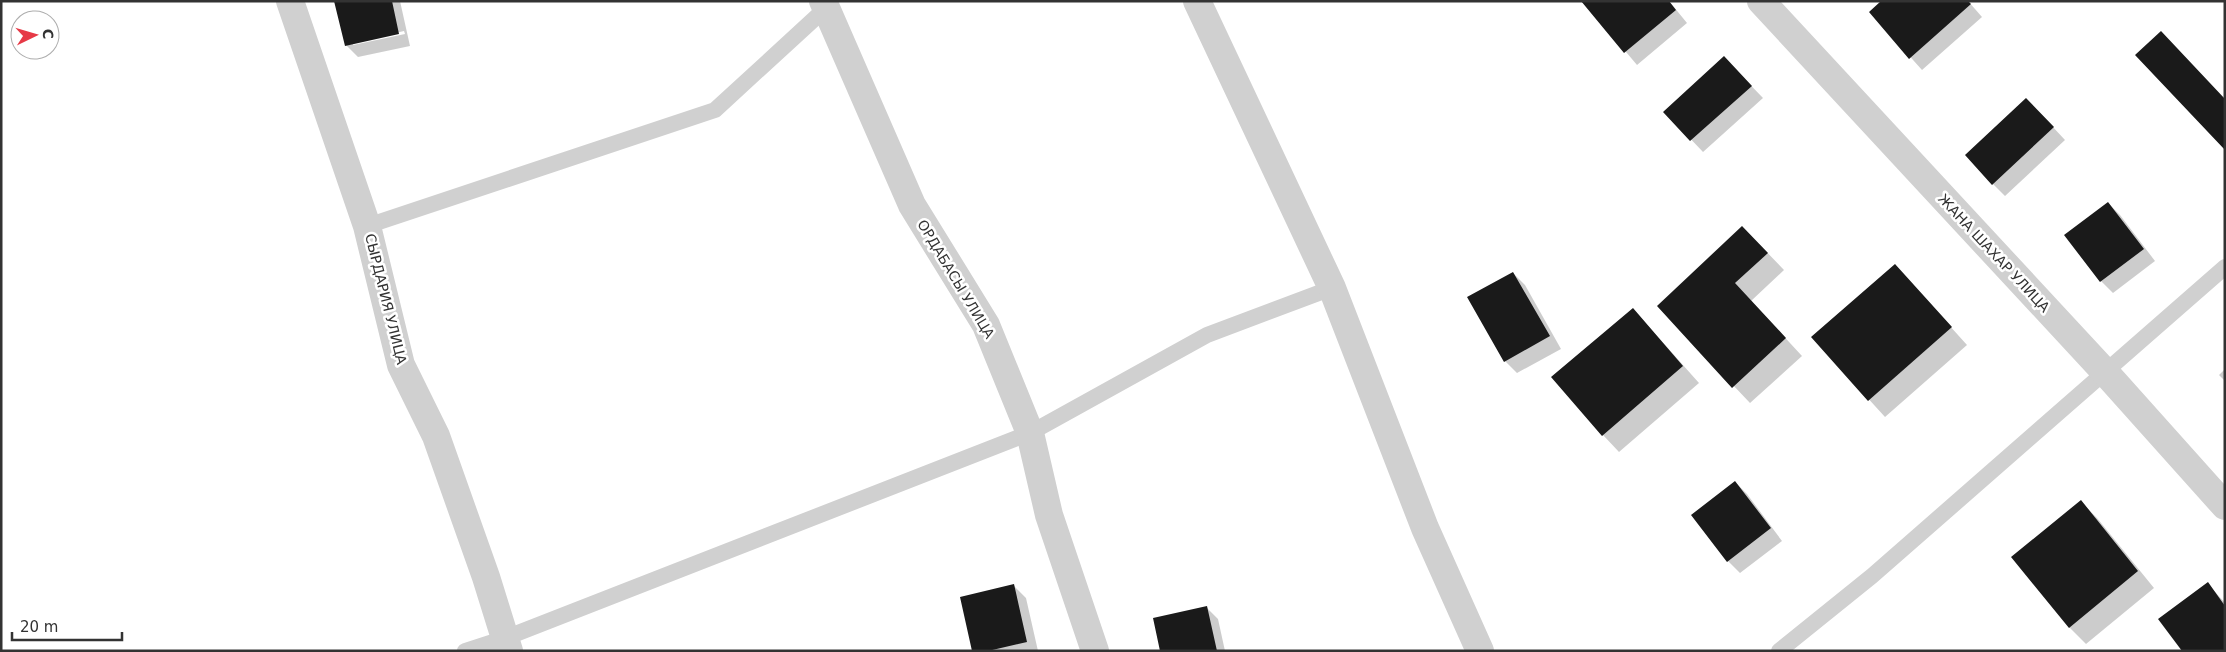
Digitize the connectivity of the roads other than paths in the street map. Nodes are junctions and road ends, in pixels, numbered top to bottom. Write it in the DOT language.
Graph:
graph roads {
  1 [pos="290,1"];
  2 [pos="1197,1"];
  3 [pos="1760,1"];
  4 [pos="824,5"];
  5 [pos="367,226"];
  6 [pos="2225,267"];
  7 [pos="1332,288"];
  8 [pos="2105,372"];
  9 [pos="1030,433"];
  10 [pos="2225,506"];
  11 [pos="507,644"];
  12 [pos="465,651"];
  13 [pos="1095,651"];
  14 [pos="1480,651"];
  15 [pos="1778,651"];
  1 -- 5 [label="street, СЫРДАРИЯ УЛИЦА"];
  2 -- 7 [label="street"];
  3 -- 8 [label="street, ЖАНА ШАХАР УЛИЦА"];
  4 -- 5 [label="lane"];
  4 -- 9 [label="street, ОРДАБАСЫ УЛИЦА"];
  5 -- 11 [label="street, СЫРДАРИЯ УЛИЦА"];
  6 -- 8 [label="lane"];
  7 -- 9 [label="lane"];
  7 -- 14 [label="street"];
  8 -- 10 [label="street, ЖАНА ШАХАР УЛИЦА"];
  8 -- 15 [label="lane"];
  9 -- 11 [label="lane"];
  9 -- 13 [label="street, ОРДАБАСЫ УЛИЦА"];
  11 -- 12 [label="lane"];
}
